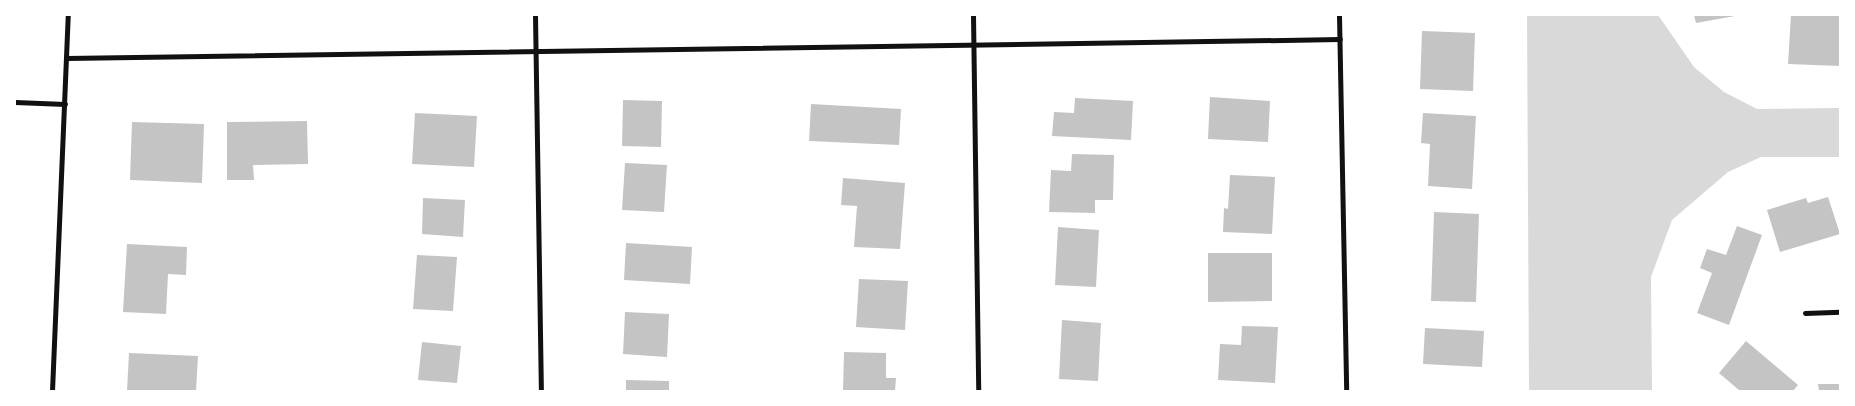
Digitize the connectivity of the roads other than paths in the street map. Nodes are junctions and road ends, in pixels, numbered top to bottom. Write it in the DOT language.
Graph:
graph roads {
  1 [pos="68,15"];
  2 [pos="535,15"];
  3 [pos="973,15"];
  4 [pos="1340,15"];
  5 [pos="1340,39"];
  6 [pos="974,46"];
  7 [pos="536,51"];
  8 [pos="66,58"];
  9 [pos="15,102"];
  10 [pos="65,104"];
  11 [pos="1840,312"];
  12 [pos="1806,313"];
  13 [pos="52,391"];
  14 [pos="540,391"];
  15 [pos="978,391"];
  16 [pos="1346,391"];
  1 -- 8 [label="street"];
  2 -- 7 [label="street"];
  3 -- 6 [label="street"];
  4 -- 5 [label="street"];
  5 -- 6 [label="street"];
  5 -- 16 [label="street"];
  6 -- 7 [label="street"];
  6 -- 15 [label="street"];
  7 -- 8 [label="street"];
  7 -- 14 [label="street"];
  8 -- 10 [label="street"];
  9 -- 10 [label="street"];
  10 -- 13 [label="street"];
  11 -- 12 [label="street"];
}
